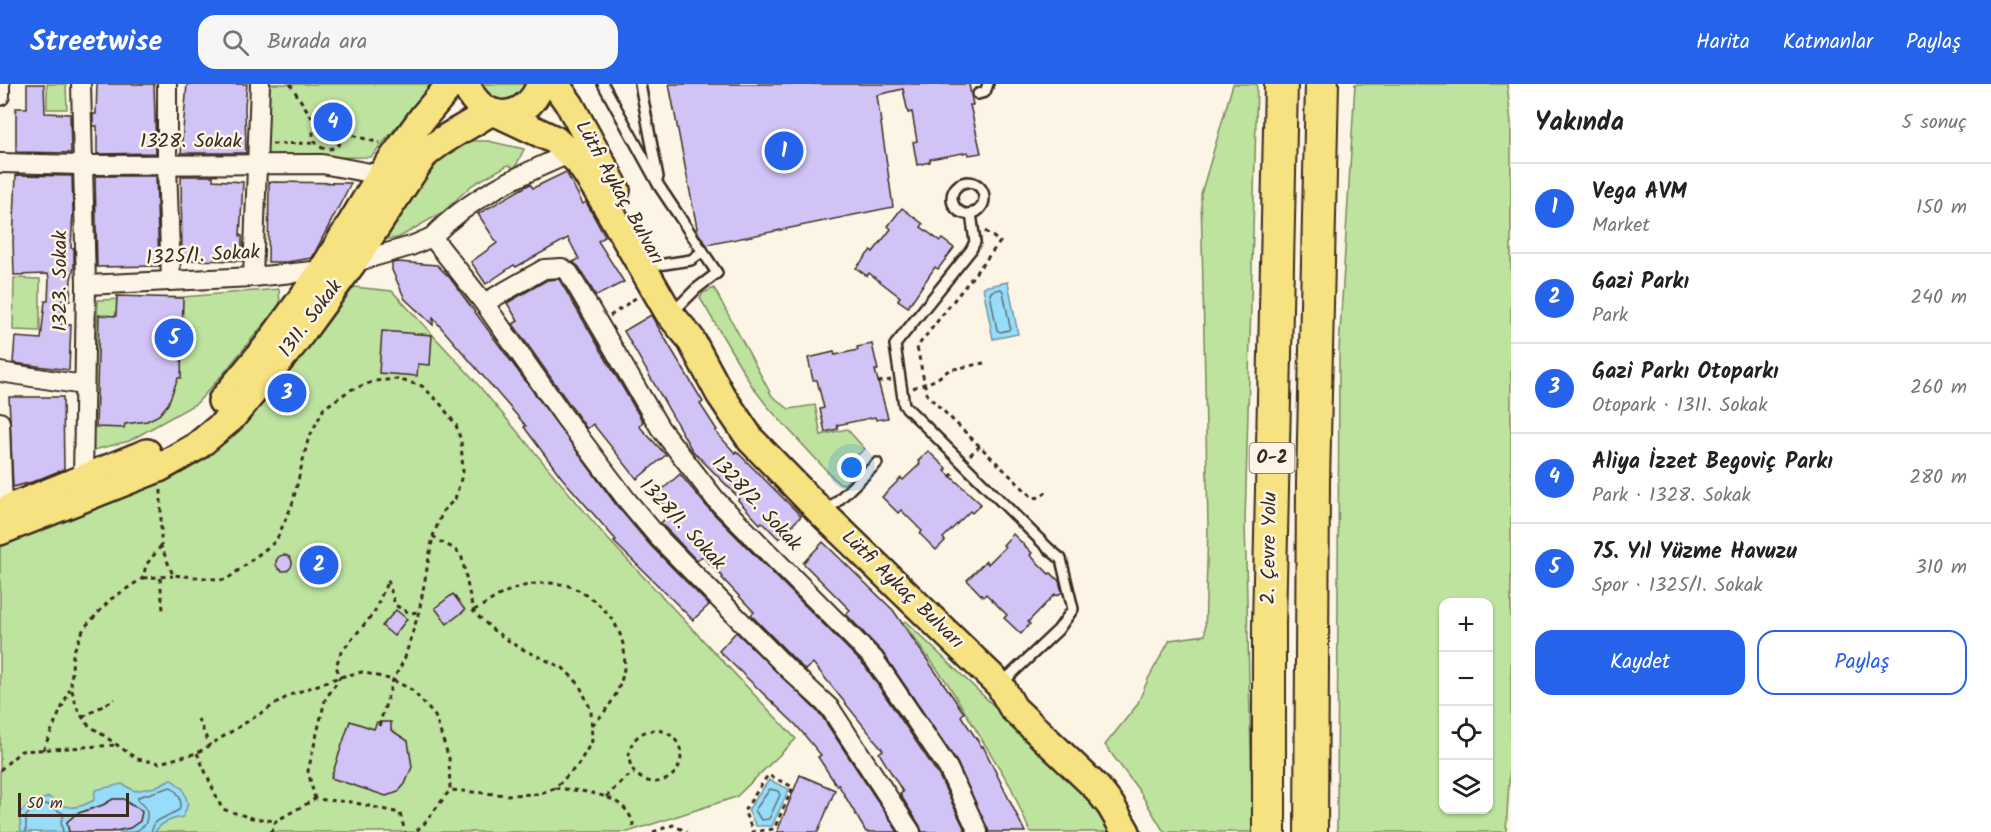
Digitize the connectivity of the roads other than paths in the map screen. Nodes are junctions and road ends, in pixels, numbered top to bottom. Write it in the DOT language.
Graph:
graph roads {
  1 [pos="0,84"];
  2 [pos="81,84"];
  3 [pos="167,84"];
  4 [pos="260,84"];
  5 [pos="541,84"];
  6 [pos="555,84"];
  7 [pos="603,84"];
  8 [pos="640,84"];
  9 [pos="988,84"];
  10 [pos="1281,84"];
  11 [pos="1322,84"];
  12 [pos="1341,84"];
  13 [pos="452,85"];
  14 [pos="978,94"];
  15 [pos="0,96"];
  16 [pos="496,114"];
  17 [pos="570,153"];
  18 [pos="0,163"];
  19 [pos="257,164"];
  20 [pos="82,165"];
  21 [pos="167,165"];
  22 [pos="381,175"];
  23 [pos="659,186"];
  24 [pos="971,213"];
  25 [pos="432,237"];
  26 [pos="703,250"];
  27 [pos="352,262"];
  28 [pos="323,270"];
  29 [pos="1319,271"];
  30 [pos="254,277"];
  31 [pos="656,277"];
  32 [pos="171,280"];
  33 [pos="86,285"];
  34 [pos="484,303"];
  35 [pos="680,305"];
  36 [pos="690,338"];
  37 [pos="0,372"];
  38 [pos="83,385"];
  39 [pos="0,422"];
  40 [pos="877,463"];
  41 [pos="83,478"];
  42 [pos="823,514"];
  43 [pos="1,518"];
  44 [pos="1000,686"];
  45 [pos="912,832"];
  46 [pos="978,832"];
  47 [pos="1126,832"];
  48 [pos="1146,832"];
  49 [pos="1269,832"];
  50 [pos="1311,832"];
  1 -- 15 [label="street"];
  2 -- 20 [label="street, 1323. Sokak"];
  3 -- 21 [label="street"];
  4 -- 19 [label="street"];
  5 -- 16 [label="main road, 1311. Sokak"];
  6 -- 31 [label="main road, Lütfi Aykaç Bulvarı"];
  7 -- 23 [label="lane"];
  8 -- 23 [label="lane"];
  9 -- 14 [label="lane"];
  10 -- 49 [label="highway, 2. Çevre Yolu / O-2"];
  11 -- 29 [label="highway, O-2"];
  12 -- 29 [label="highway"];
  13 -- 16 [label="main road"];
  13 -- 22 [label="main road, 1311. Sokak"];
  16 -- 17 [label="main road, Lütfi Aykaç Bulvarı"];
  16 -- 27 [label="main road, 1311. Sokak"];
  17 -- 25 [label="street"];
  17 -- 31 [label="main road, Lütfi Aykaç Bulvarı"];
  18 -- 20 [label="street, 1328. Sokak"];
  19 -- 21 [label="street, 1328. Sokak"];
  19 -- 22 [label="street, 1328. Sokak"];
  19 -- 30 [label="street"];
  20 -- 21 [label="street, 1328. Sokak"];
  20 -- 33 [label="street, 1323. Sokak"];
  21 -- 32 [label="street"];
  22 -- 28 [label="main road, 1311. Sokak"];
  23 -- 26 [label="lane"];
  24 -- 44 [label="lane"];
  25 -- 27 [label="street"];
  25 -- 34 [label="street, 1328/1. Sokak"];
  26 -- 31 [label="lane"];
  26 -- 35 [label="lane"];
  27 -- 43 [label="main road, 1311. Sokak"];
  28 -- 30 [label="street, 1325/1. Sokak"];
  28 -- 41 [label="main road, 1311. Sokak"];
  29 -- 50 [label="highway, O-2"];
  30 -- 32 [label="street, 1325/1. Sokak"];
  31 -- 35 [label="main road, Lütfi Aykaç Bulvarı"];
  31 -- 36 [label="main road, Lütfi Aykaç Bulvarı"];
  32 -- 33 [label="street, 1325/1. Sokak"];
  33 -- 38 [label="street, 1323. Sokak"];
  34 -- 45 [label="street, 1328/1. Sokak"];
  34 -- 46 [label="street, 1328/2. Sokak"];
  35 -- 36 [label="main road, Lütfi Aykaç Bulvarı"];
  36 -- 42 [label="main road, Lütfi Aykaç Bulvarı"];
  37 -- 38 [label="street"];
  38 -- 41 [label="street, 1323. Sokak"];
  39 -- 43 [label="street"];
  40 -- 42 [label="lane"];
  41 -- 43 [label="main road, 1311. Sokak"];
  42 -- 44 [label="main road, Lütfi Aykaç Bulvarı"];
  44 -- 47 [label="main road, Lütfi Aykaç Bulvarı"];
  44 -- 48 [label="main road"];
}
